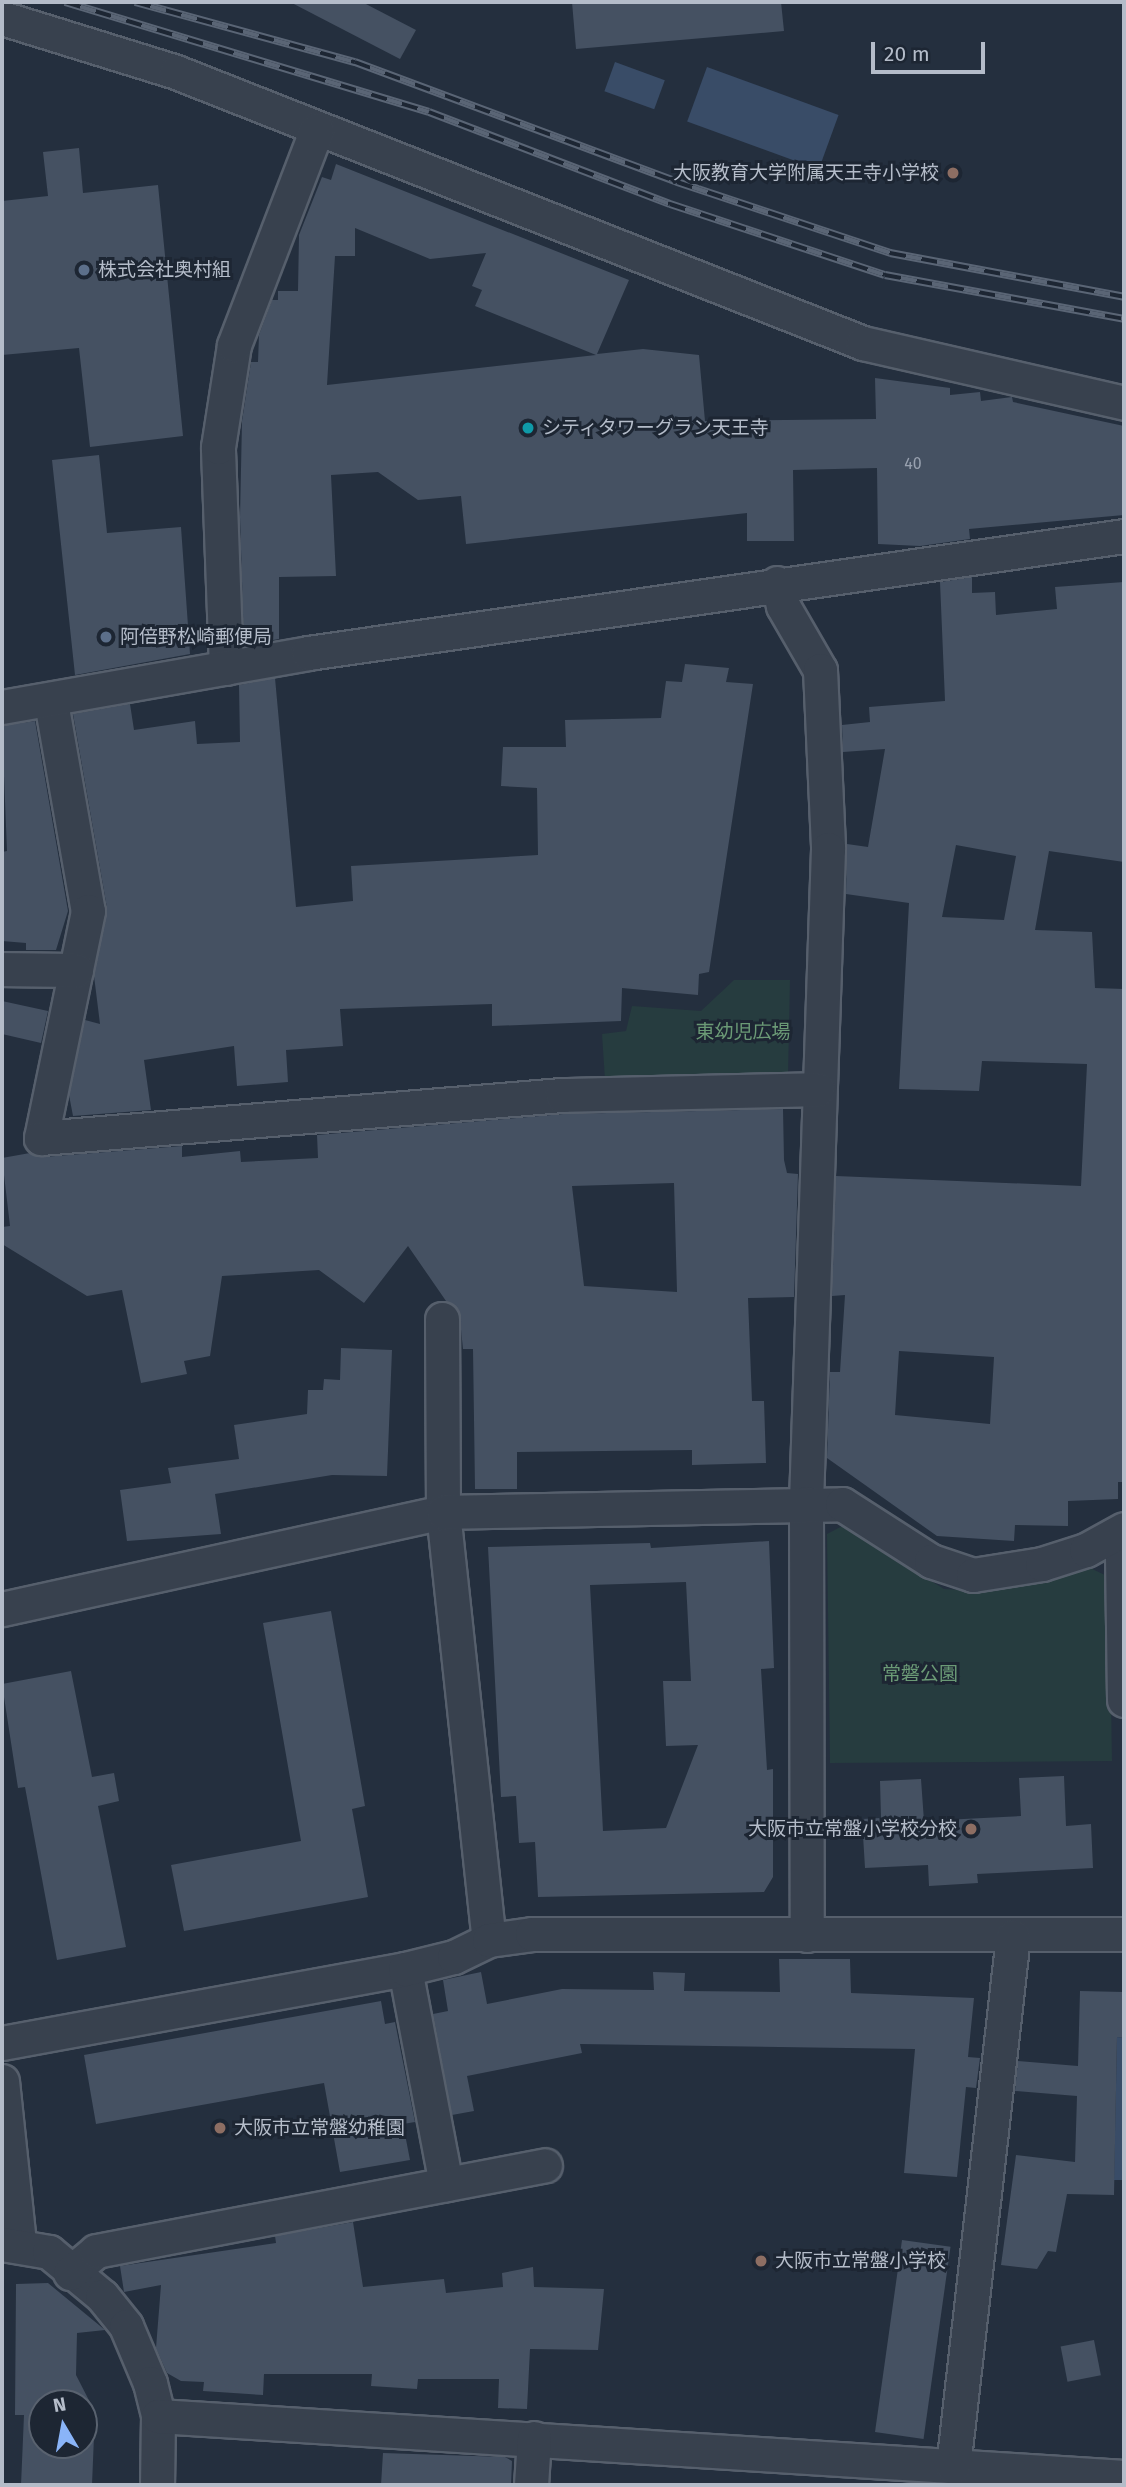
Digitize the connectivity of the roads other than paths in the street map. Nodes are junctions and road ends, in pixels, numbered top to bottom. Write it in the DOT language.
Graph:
graph roads {
  1 [pos="2,18"];
  2 [pos="317,129"];
  3 [pos="1124,403"];
  4 [pos="1124,536"];
  5 [pos="778,583"];
  6 [pos="226,668"];
  7 [pos="51,702"];
  8 [pos="2,707"];
  9 [pos="2,969"];
  10 [pos="76,970"];
  11 [pos="818,1088"];
  12 [pos="442,1319"];
  13 [pos="806,1503"];
  14 [pos="443,1512"];
  15 [pos="1119,1532"];
  16 [pos="2,1609"];
  17 [pos="1124,1700"];
  18 [pos="1124,1934"];
  19 [pos="807,1935"];
  20 [pos="1013,1936"];
  21 [pos="489,1940"];
  22 [pos="405,1969"];
  23 [pos="2,2043"];
  24 [pos="2,2081"];
  25 [pos="544,2165"];
  26 [pos="446,2184"];
  27 [pos="10,2244"];
  28 [pos="70,2273"];
  29 [pos="158,2416"];
  30 [pos="534,2438"];
  31 [pos="953,2466"];
  32 [pos="876,2473"];
  33 [pos="1124,2477"];
  34 [pos="157,2485"];
  35 [pos="531,2485"];
  1 -- 2 [label="street"];
  2 -- 3 [label="street"];
  2 -- 6 [label="street"];
  4 -- 5 [label="street"];
  5 -- 6 [label="street"];
  5 -- 11 [label="street"];
  6 -- 7 [label="street"];
  7 -- 8 [label="street"];
  7 -- 10 [label="street"];
  9 -- 10 [label="street"];
  10 -- 11 [label="street"];
  11 -- 13 [label="street"];
  12 -- 14 [label="street"];
  13 -- 14 [label="street"];
  13 -- 15 [label="street"];
  13 -- 19 [label="street"];
  14 -- 16 [label="street"];
  14 -- 21 [label="street"];
  15 -- 17 [label="street"];
  18 -- 20 [label="street"];
  19 -- 20 [label="street"];
  19 -- 21 [label="street"];
  20 -- 31 [label="street"];
  21 -- 22 [label="street"];
  22 -- 23 [label="street"];
  22 -- 26 [label="street"];
  24 -- 27 [label="street"];
  25 -- 26 [label="street"];
  26 -- 28 [label="street"];
  27 -- 28 [label="street"];
  28 -- 29 [label="street"];
  29 -- 30 [label="street"];
  29 -- 34 [label="street"];
  30 -- 32 [label="street"];
  30 -- 35 [label="street"];
  31 -- 32 [label="street"];
  31 -- 33 [label="street"];
}
